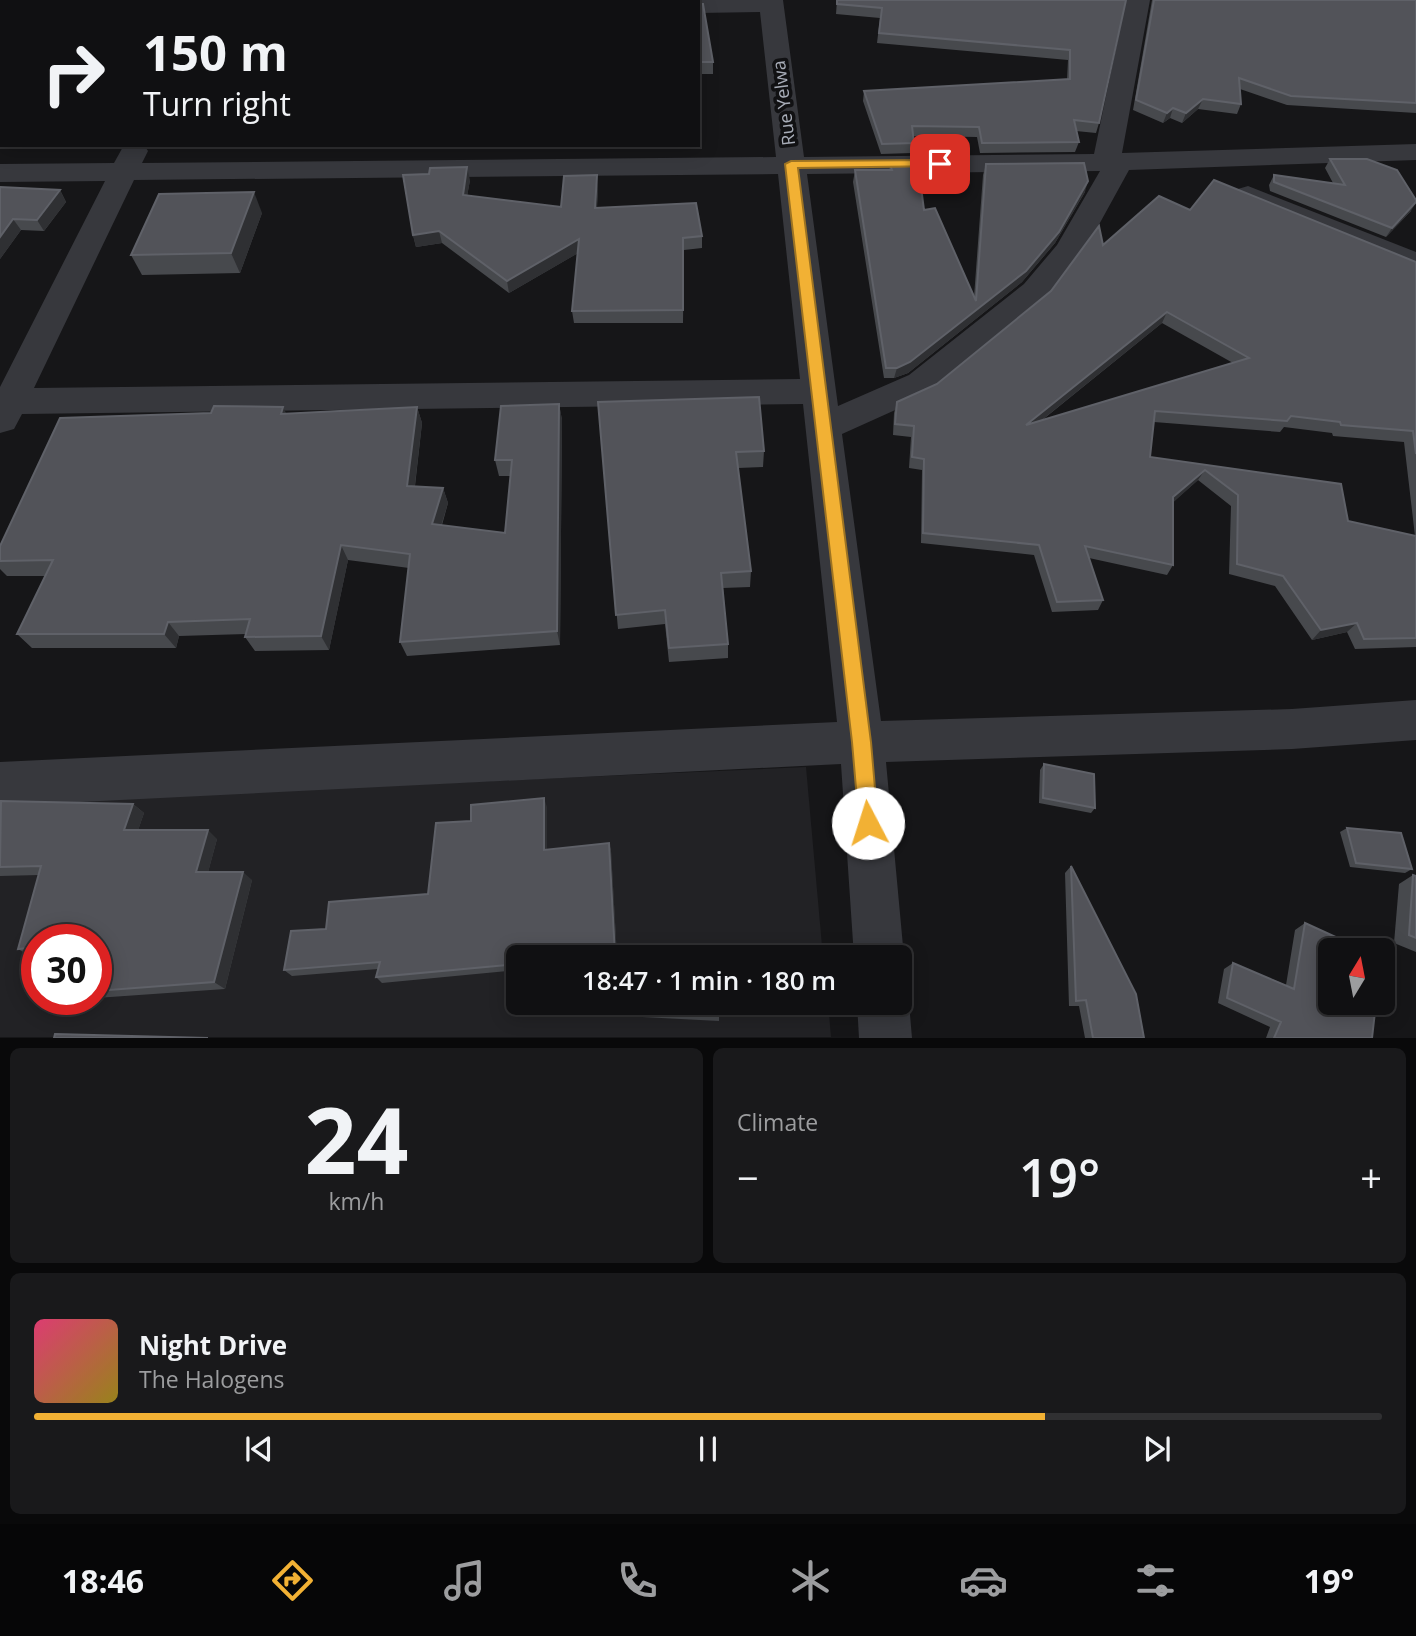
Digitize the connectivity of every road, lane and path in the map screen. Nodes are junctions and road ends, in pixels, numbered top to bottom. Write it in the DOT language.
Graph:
graph roads {
  1 [pos="1138,0"];
  2 [pos="771,2"];
  3 [pos="700,6"];
  4 [pos="1416,152"];
  5 [pos="130,158"];
  6 [pos="1158,160"];
  7 [pos="1113,162"];
  8 [pos="791,164"];
  9 [pos="0,173"];
  10 [pos="1416,264"];
  11 [pos="818,390"];
  12 [pos="4,408"];
  13 [pos="824,427"];
  14 [pos="1408,720"];
  15 [pos="862,742"];
  16 [pos="0,784"];
  17 [pos="879,945"];
  18 [pos="884,1015"];
  19 [pos="886,1038"];
  1 -- 7 [label="street"];
  2 -- 3 [label="street"];
  2 -- 8 [label="street, Rue Yelwa"];
  4 -- 6 [label="street"];
  5 -- 8 [label="street"];
  5 -- 9 [label="street"];
  5 -- 12 [label="street"];
  6 -- 7 [label="street"];
  6 -- 10 [label="street"];
  7 -- 8 [label="street"];
  7 -- 13 [label="street"];
  8 -- 11 [label="street, Rue Yelwa"];
  11 -- 12 [label="street"];
  11 -- 13 [label="street, Rue Yelwa"];
  13 -- 15 [label="street, Rue Yelwa"];
  14 -- 15 [label="street"];
  15 -- 16 [label="street"];
  15 -- 17 [label="street, Rue Yelwa"];
  18 -- 19 [label="street"];
}
